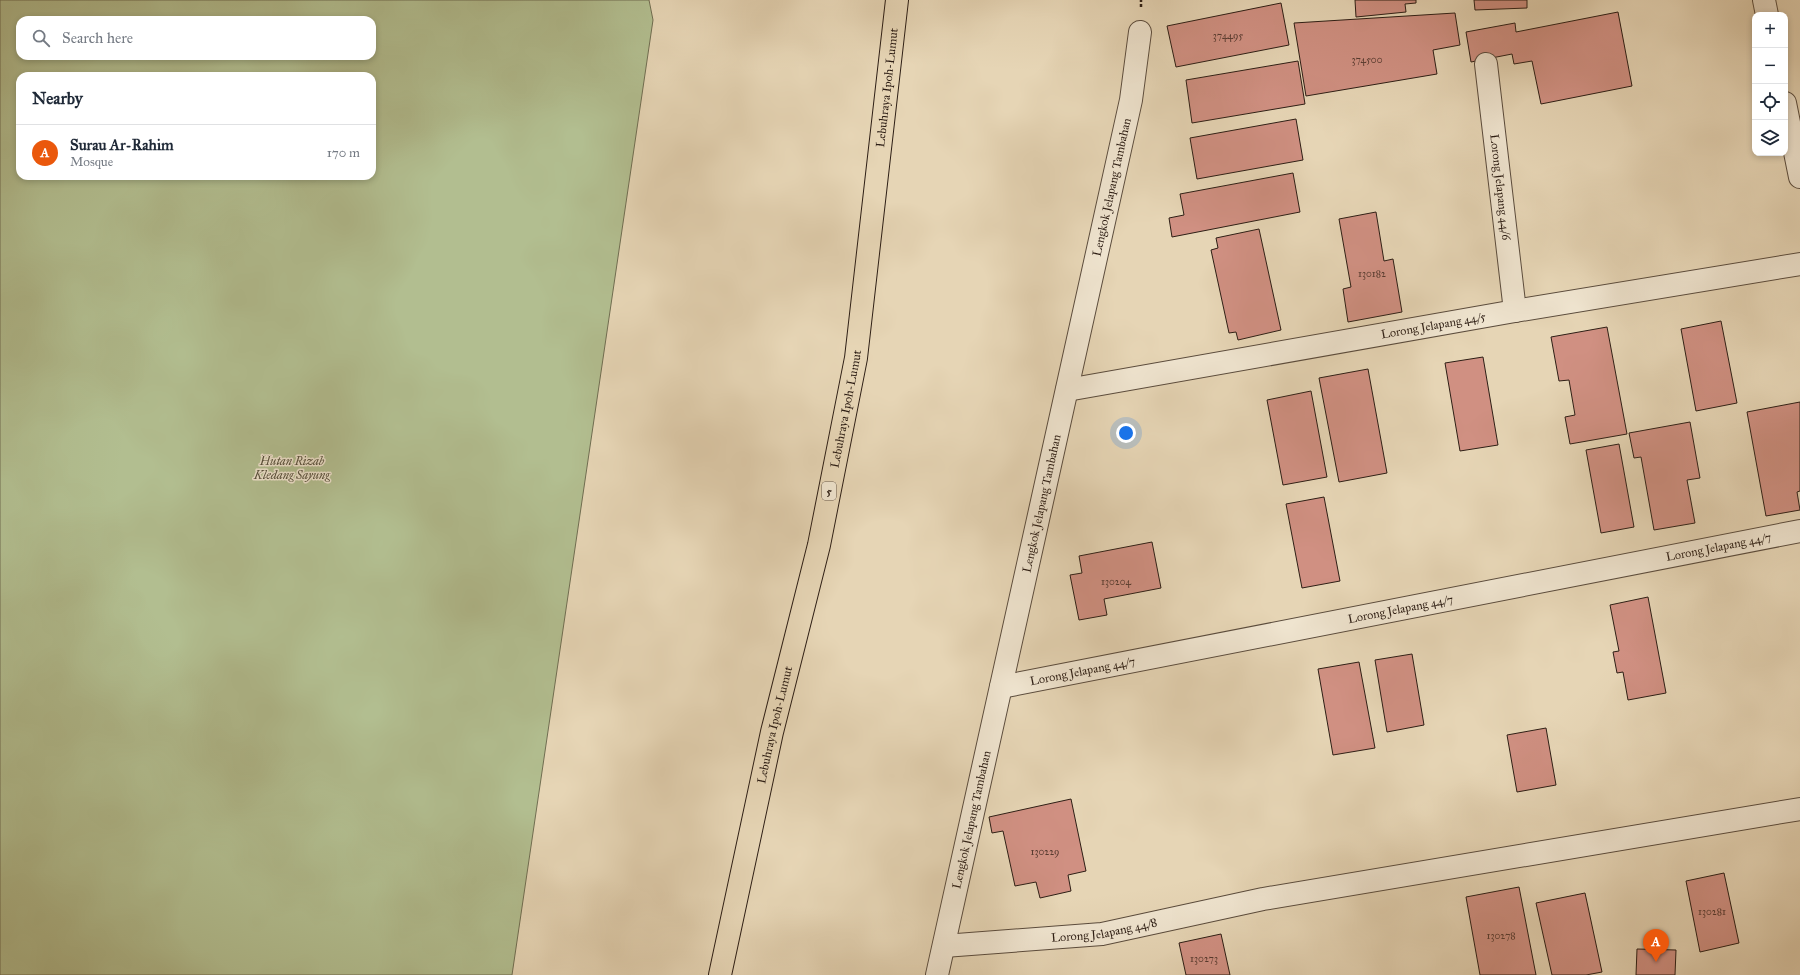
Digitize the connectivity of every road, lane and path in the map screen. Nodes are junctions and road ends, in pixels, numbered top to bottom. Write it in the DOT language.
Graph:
graph roads {
  1 [pos="897,0"];
  2 [pos="1764,0"];
  3 [pos="1766,12"];
  4 [pos="1140,32"];
  5 [pos="1486,64"];
  6 [pos="1788,118"];
  7 [pos="1800,177"];
  8 [pos="1800,264"];
  9 [pos="1515,311"];
  10 [pos="1067,390"];
  11 [pos="1800,531"];
  12 [pos="1001,687"];
  13 [pos="1800,809"];
  14 [pos="944,946"];
  15 [pos="720,975"];
  16 [pos="936,975"];
  1 -- 15 [label="highway, Lebuhraya Ipoh-Lumut / 5"];
  2 -- 3 [label="street"];
  4 -- 10 [label="street, Lengkok Jelapang Tambahan"];
  5 -- 9 [label="street, Lorong Jelapang 44/6"];
  6 -- 7 [label="street"];
  8 -- 9 [label="street, Lorong Jelapang 44/5"];
  9 -- 10 [label="street, Lorong Jelapang 44/5"];
  10 -- 12 [label="street, Lengkok Jelapang Tambahan"];
  11 -- 12 [label="street, Lorong Jelapang 44/7"];
  12 -- 14 [label="street, Lengkok Jelapang Tambahan"];
  13 -- 14 [label="street, Lorong Jelapang 44/8"];
  14 -- 16 [label="street, Lengkok Jelapang Tambahan"];
}
